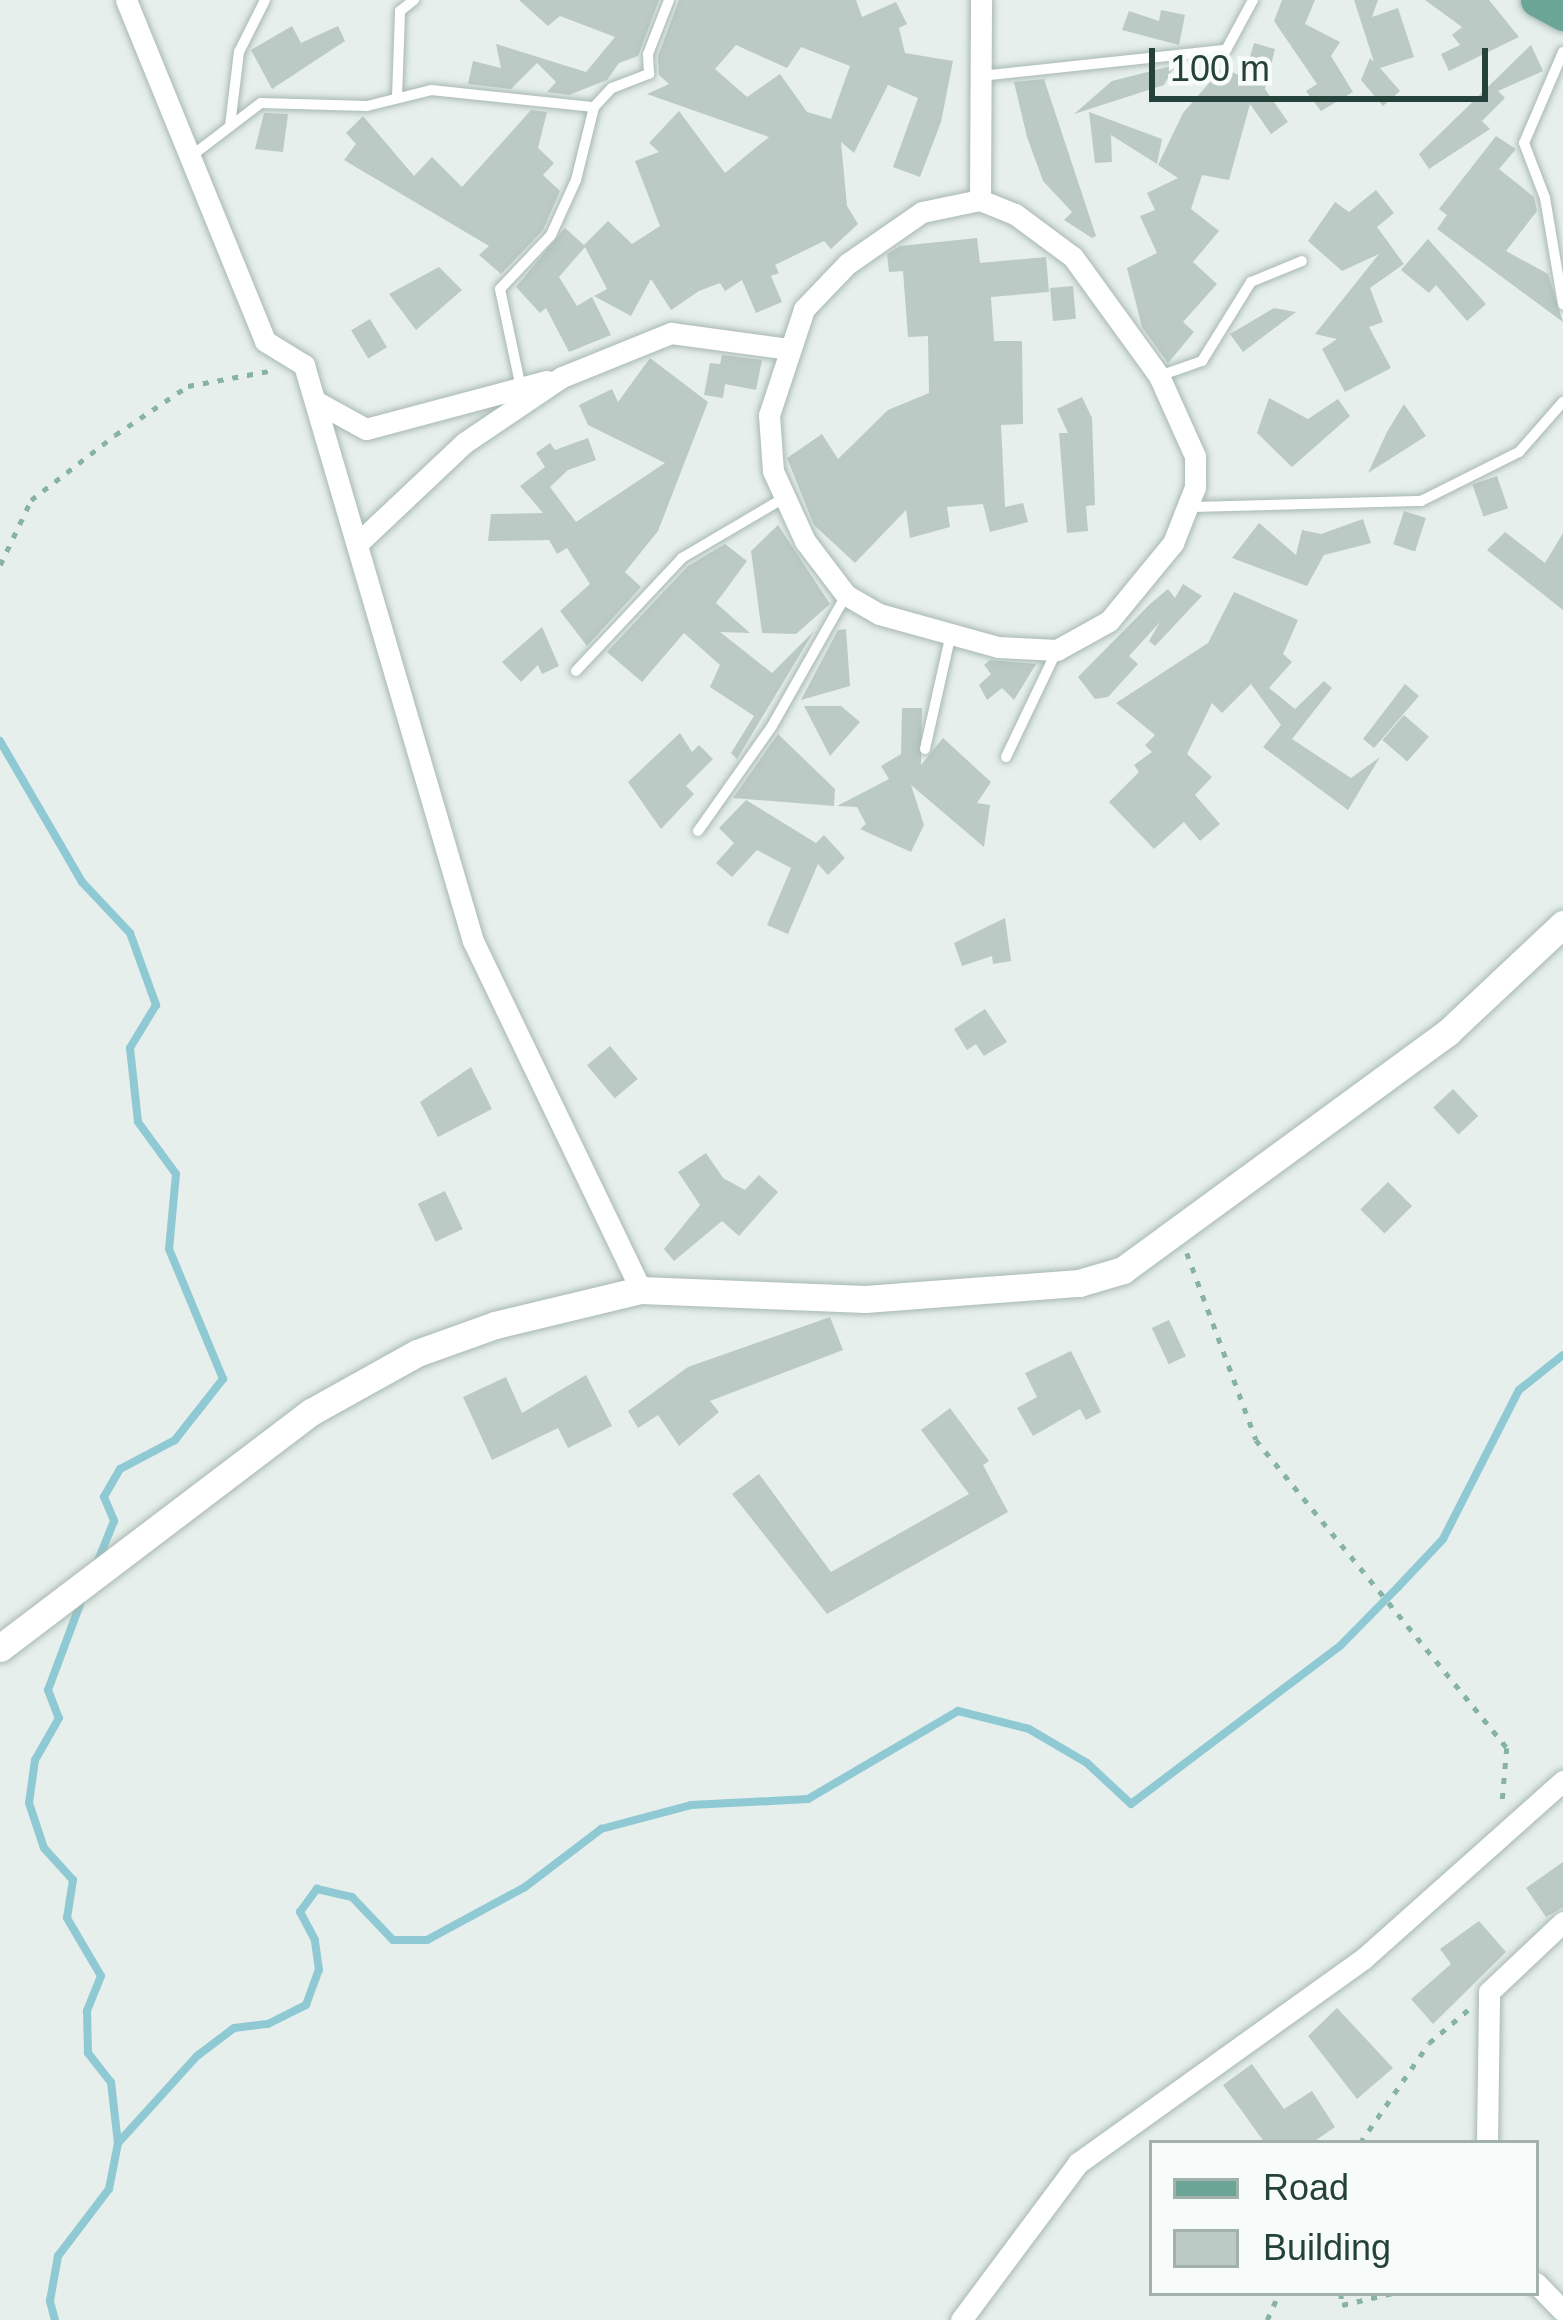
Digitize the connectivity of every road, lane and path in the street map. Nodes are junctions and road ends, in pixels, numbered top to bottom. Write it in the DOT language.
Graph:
graph roads {
  1 [pos="126,0"];
  2 [pos="265,0"];
  3 [pos="414,0"];
  4 [pos="669,0"];
  5 [pos="981,0"];
  6 [pos="1252,0"];
  7 [pos="1537,0"];
  8 [pos="1563,14"];
  9 [pos="1563,52"];
  10 [pos="981,76"];
  11 [pos="398,98"];
  12 [pos="594,106"];
  13 [pos="230,127"];
  14 [pos="190,157"];
  15 [pos="980,200"];
  16 [pos="1302,261"];
  17 [pos="1563,304"];
  18 [pos="790,349"];
  19 [pos="304,365"];
  20 [pos="1159,376"];
  21 [pos="562,377"];
  22 [pos="520,388"];
  23 [pos="315,401"];
  24 [pos="1563,402"];
  25 [pos="782,499"];
  26 [pos="1189,507"];
  27 [pos="357,544"];
  28 [pos="0,565"];
  29 [pos="846,595"];
  30 [pos="952,634"];
  31 [pos="1057,650"];
  32 [pos="576,671"];
  33 [pos="926,749"];
  34 [pos="1006,757"];
  35 [pos="698,831"];
  36 [pos="1563,924"];
  37 [pos="1179,1231"];
  38 [pos="641,1290"];
  39 [pos="0,1648"];
  40 [pos="1563,1781"];
  41 [pos="1500,1833"];
  42 [pos="1563,1922"];
  43 [pos="1489,1992"];
  44 [pos="1362,2140"];
  45 [pos="1486,2140"];
  46 [pos="1539,2286"];
  47 [pos="1340,2296"];
  48 [pos="1381,2296"];
  49 [pos="1563,2311"];
  50 [pos="962,2320"];
  1 -- 14 [label="street"];
  2 -- 13 [label="lane"];
  3 -- 11 [label="lane"];
  4 -- 12 [label="lane"];
  5 -- 10 [label="street"];
  6 -- 10 [label="lane"];
  7 -- 8 [label="main road"];
  9 -- 17 [label="lane"];
  10 -- 15 [label="street"];
  11 -- 12 [label="lane"];
  11 -- 13 [label="lane"];
  12 -- 22 [label="lane"];
  13 -- 14 [label="lane"];
  14 -- 19 [label="street"];
  15 -- 18 [label="street"];
  15 -- 20 [label="street"];
  16 -- 20 [label="lane"];
  18 -- 21 [label="street"];
  18 -- 25 [label="street"];
  19 -- 23 [label="street"];
  19 -- 28 [label="path"];
  20 -- 26 [label="street"];
  21 -- 22 [label="street"];
  21 -- 27 [label="street"];
  22 -- 23 [label="street"];
  23 -- 27 [label="street"];
  24 -- 26 [label="lane"];
  25 -- 29 [label="street"];
  25 -- 32 [label="lane"];
  26 -- 31 [label="street"];
  27 -- 38 [label="street"];
  29 -- 30 [label="street"];
  29 -- 35 [label="lane"];
  30 -- 31 [label="street"];
  30 -- 33 [label="lane"];
  31 -- 34 [label="lane"];
  36 -- 37 [label="street"];
  37 -- 38 [label="street"];
  37 -- 41 [label="path"];
  38 -- 39 [label="street"];
  40 -- 41 [label="street"];
  41 -- 50 [label="street"];
  42 -- 43 [label="street"];
  43 -- 44 [label="path"];
  43 -- 45 [label="street"];
  46 -- 49 [label="street"];
  47 -- 48 [label="path"];
}
